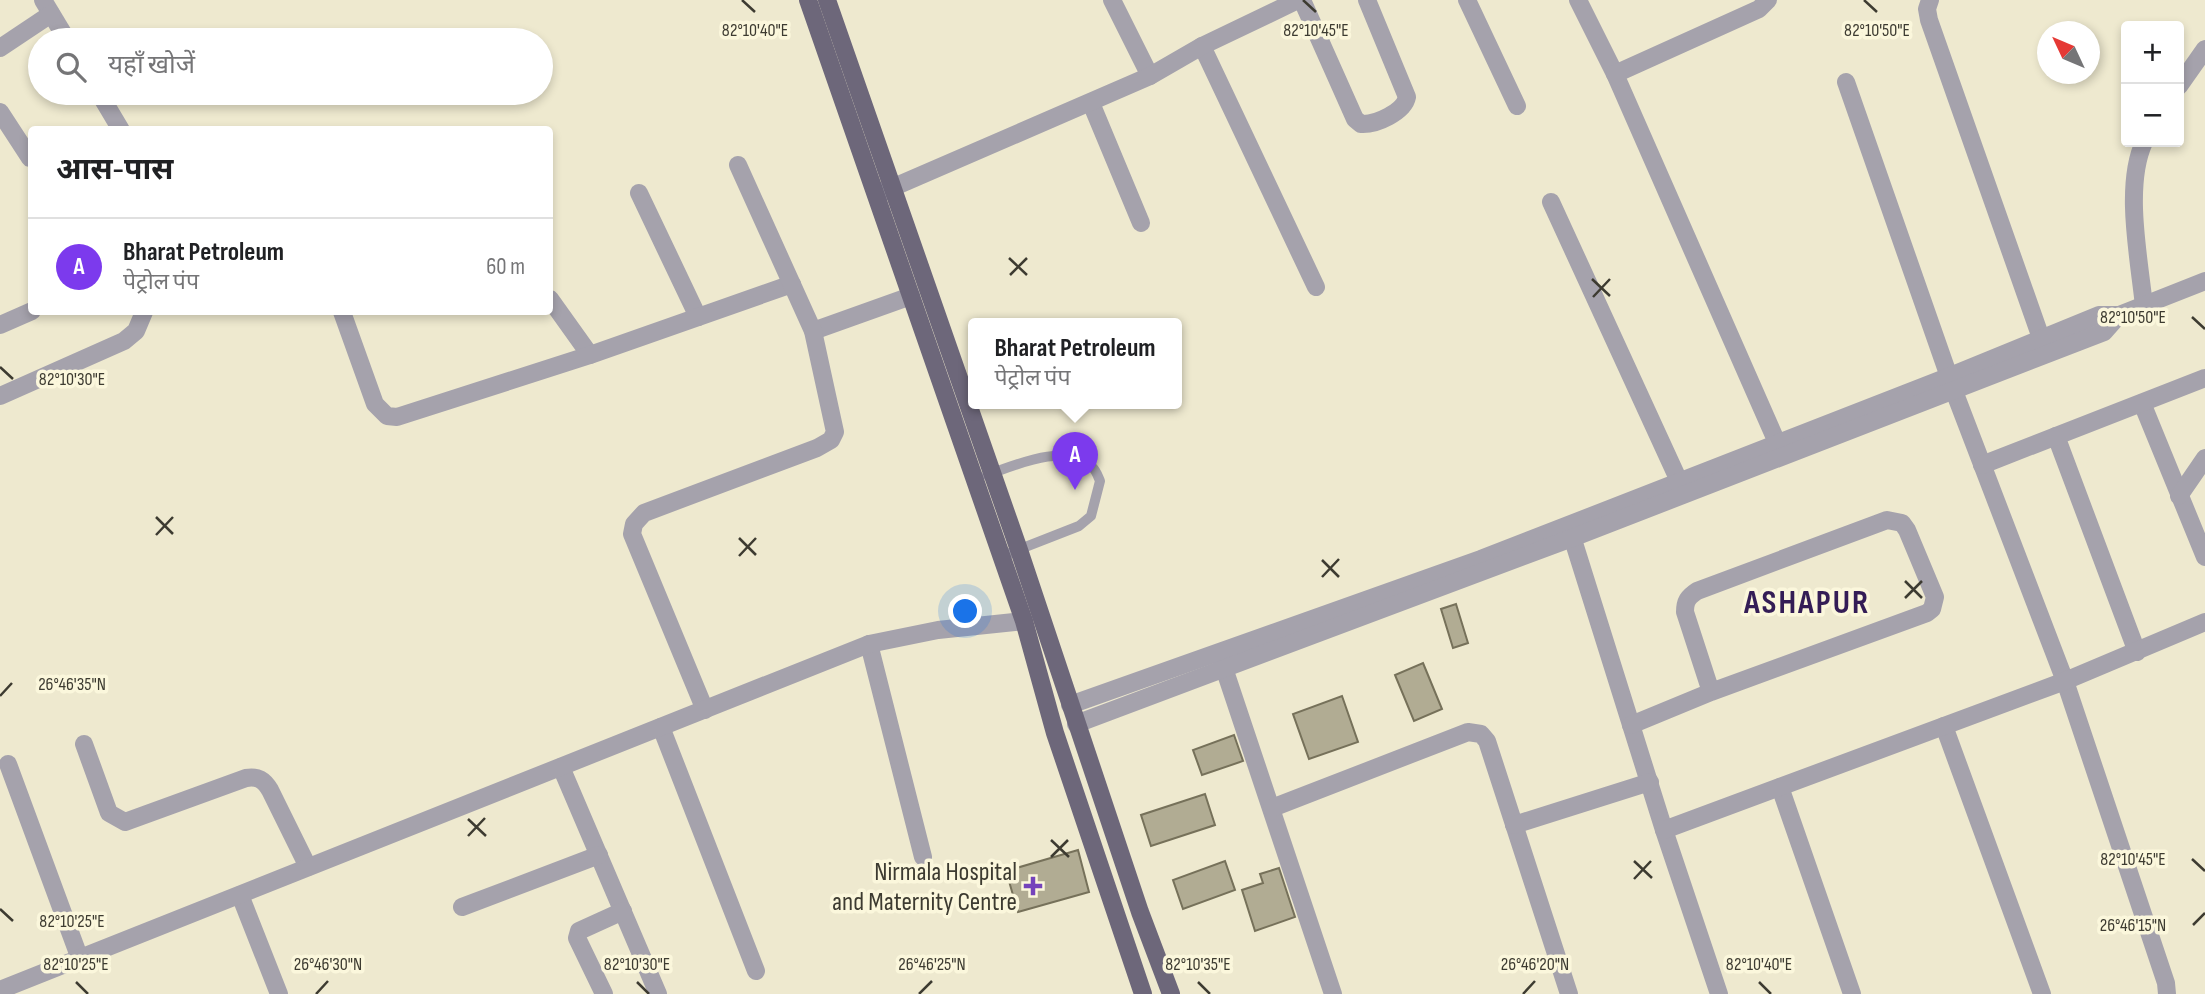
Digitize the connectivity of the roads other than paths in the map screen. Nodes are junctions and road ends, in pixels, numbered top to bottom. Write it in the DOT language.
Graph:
graph roads {
  1 [pos="808,0"];
  2 [pos="827,0"];
  3 [pos="1112,0"];
  4 [pos="1300,0"];
  5 [pos="1367,0"];
  6 [pos="1467,0"];
  7 [pos="1578,0"];
  8 [pos="1768,0"];
  9 [pos="1930,0"];
  10 [pos="47,7"];
  11 [pos="60,28"];
  12 [pos="1202,46"];
  13 [pos="0,48"];
  14 [pos="2205,49"];
  15 [pos="1615,74"];
  16 [pos="1150,76"];
  17 [pos="1846,82"];
  18 [pos="2180,84"];
  19 [pos="1091,103"];
  20 [pos="106,105"];
  21 [pos="1517,106"];
  22 [pos="0,112"];
  23 [pos="119,126"];
  24 [pos="2142,147"];
  25 [pos="28,155"];
  26 [pos="738,165"];
  27 [pos="884,191"];
  28 [pos="639,193"];
  29 [pos="1551,202"];
  30 [pos="1141,223"];
  31 [pos="2205,281"];
  32 [pos="792,284"];
  33 [pos="1316,287"];
  34 [pos="911,296"];
  35 [pos="553,303"];
  36 [pos="2144,306"];
  37 [pos="28,313"];
  38 [pos="144,315"];
  39 [pos="343,315"];
  40 [pos="2119,315"];
  41 [pos="698,317"];
  42 [pos="0,325"];
  43 [pos="813,331"];
  44 [pos="2041,338"];
  45 [pos="590,355"];
  46 [pos="2205,378"];
  47 [pos="1951,384"];
  48 [pos="0,396"];
  49 [pos="2142,403"];
  50 [pos="2056,436"];
  51 [pos="1781,451"];
  52 [pos="2205,458"];
  53 [pos="1982,465"];
  54 [pos="992,474"];
  55 [pos="975,480"];
  56 [pos="1679,481"];
  57 [pos="2179,496"];
  58 [pos="1570,531"];
  59 [pos="1019,550"];
  60 [pos="1002,556"];
  61 [pos="2205,557"];
  62 [pos="1024,621"];
  63 [pos="2205,622"];
  64 [pos="869,644"];
  65 [pos="2137,652"];
  66 [pos="1221,660"];
  67 [pos="2066,681"];
  68 [pos="1711,692"];
  69 [pos="1070,705"];
  70 [pos="705,710"];
  71 [pos="1076,724"];
  72 [pos="1631,725"];
  73 [pos="1944,726"];
  74 [pos="661,727"];
  75 [pos="84,744"];
  76 [pos="8,764"];
  77 [pos="561,767"];
  78 [pos="1650,782"];
  79 [pos="1780,787"];
  80 [pos="1272,808"];
  81 [pos="1514,825"];
  82 [pos="1664,830"];
  83 [pos="599,855"];
  84 [pos="923,857"];
  85 [pos="308,867"];
  86 [pos="240,895"];
  87 [pos="462,906"];
  88 [pos="623,911"];
  89 [pos="80,959"];
  90 [pos="756,971"];
  91 [pos="0,989"];
  92 [pos="279,994"];
  93 [pos="604,994"];
  94 [pos="658,994"];
  95 [pos="1143,994"];
  96 [pos="1171,994"];
  97 [pos="1333,994"];
  98 [pos="1569,994"];
  99 [pos="1719,994"];
  100 [pos="1852,994"];
  101 [pos="2042,994"];
  102 [pos="2167,994"];
  1 -- 27 [label="main road"];
  2 -- 27 [label="main road"];
  3 -- 16 [label="street"];
  4 -- 5 [label="street"];
  4 -- 12 [label="street"];
  6 -- 21 [label="street"];
  7 -- 15 [label="street"];
  8 -- 15 [label="street"];
  9 -- 44 [label="street"];
  10 -- 11 [label="street"];
  10 -- 13 [label="street"];
  12 -- 16 [label="street"];
  12 -- 33 [label="street"];
  14 -- 18 [label="street"];
  15 -- 51 [label="street"];
  16 -- 19 [label="street"];
  17 -- 47 [label="street"];
  19 -- 27 [label="street"];
  19 -- 30 [label="street"];
  20 -- 23 [label="street"];
  22 -- 25 [label="street"];
  24 -- 36 [label="street"];
  26 -- 32 [label="street"];
  27 -- 34 [label="main road"];
  27 -- 54 [label="main road"];
  28 -- 41 [label="street"];
  29 -- 56 [label="street"];
  31 -- 36 [label="street"];
  32 -- 41 [label="street"];
  32 -- 43 [label="street"];
  34 -- 43 [label="street"];
  34 -- 55 [label="main road"];
  35 -- 45 [label="street"];
  36 -- 40 [label="street"];
  37 -- 42 [label="street"];
  38 -- 48 [label="street"];
  39 -- 45 [label="street"];
  40 -- 44 [label="street"];
  40 -- 47 [label="street"];
  41 -- 45 [label="street"];
  43 -- 70 [label="street"];
  44 -- 47 [label="street"];
  46 -- 49 [label="street"];
  47 -- 51 [label="street"];
  47 -- 53 [label="street"];
  49 -- 50 [label="street"];
  49 -- 57 [label="street"];
  50 -- 53 [label="street"];
  50 -- 65 [label="street"];
  51 -- 56 [label="street"];
  51 -- 58 [label="street"];
  52 -- 57 [label="street"];
  53 -- 67 [label="street"];
  54 -- 55 [label="lane"];
  54 -- 59 [label="main road"];
  54 -- 59 [label="lane"];
  55 -- 60 [label="main road"];
  56 -- 58 [label="street"];
  57 -- 61 [label="street"];
  58 -- 66 [label="street"];
  58 -- 72 [label="street"];
  59 -- 60 [label="lane"];
  59 -- 69 [label="main road"];
  60 -- 62 [label="main road"];
  62 -- 64 [label="street"];
  62 -- 95 [label="main road"];
  63 -- 65 [label="street"];
  64 -- 70 [label="street"];
  64 -- 84 [label="street"];
  65 -- 67 [label="street"];
  66 -- 69 [label="street"];
  66 -- 71 [label="street"];
  66 -- 80 [label="street"];
  67 -- 73 [label="street"];
  67 -- 102 [label="street"];
  68 -- 68 [label="street"];
  68 -- 72 [label="street"];
  69 -- 71 [label="main road"];
  70 -- 74 [label="street"];
  71 -- 96 [label="main road"];
  72 -- 78 [label="street"];
  73 -- 79 [label="street"];
  73 -- 101 [label="street"];
  74 -- 77 [label="street"];
  74 -- 90 [label="street"];
  75 -- 85 [label="street"];
  76 -- 89 [label="street"];
  77 -- 83 [label="street"];
  77 -- 85 [label="street"];
  78 -- 81 [label="street"];
  78 -- 82 [label="street"];
  79 -- 82 [label="street"];
  79 -- 100 [label="street"];
  80 -- 81 [label="street"];
  80 -- 97 [label="street"];
  81 -- 98 [label="street"];
  82 -- 99 [label="street"];
  83 -- 87 [label="street"];
  83 -- 88 [label="street"];
  85 -- 86 [label="street"];
  86 -- 89 [label="street"];
  86 -- 92 [label="street"];
  88 -- 93 [label="street"];
  88 -- 94 [label="street"];
  89 -- 91 [label="street"];
}
